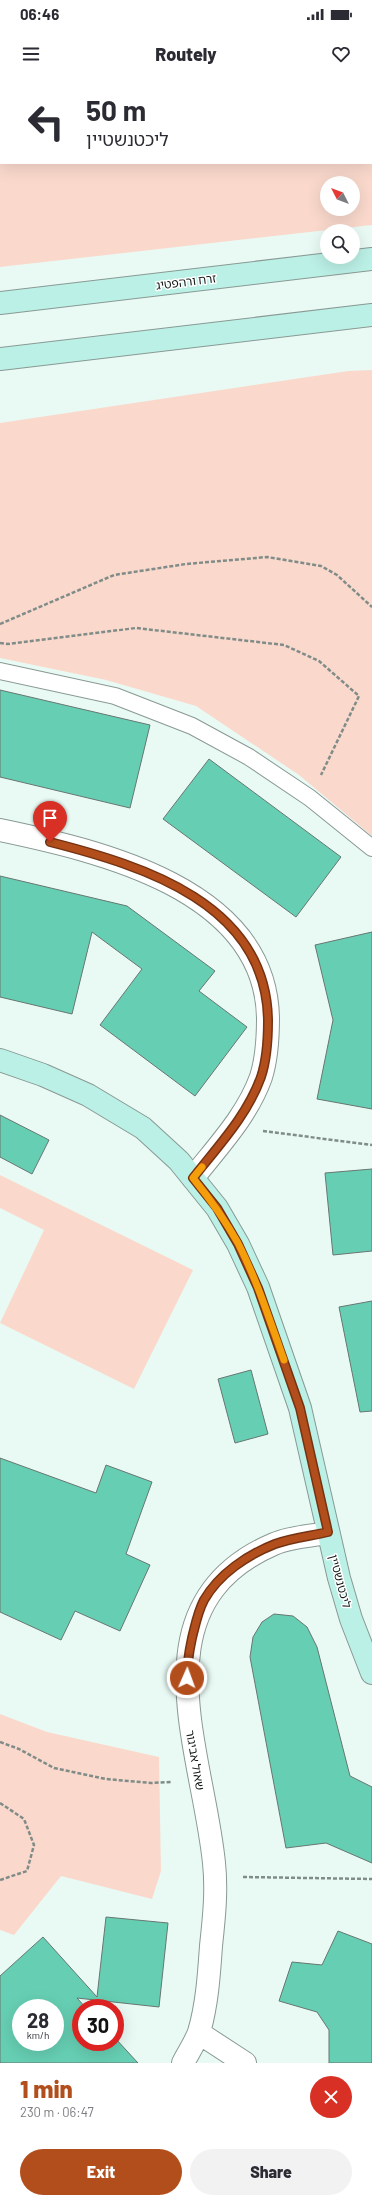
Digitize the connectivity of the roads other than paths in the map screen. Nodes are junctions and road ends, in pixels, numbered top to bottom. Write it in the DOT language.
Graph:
graph roads {
  1 [pos="372,259"];
  2 [pos="0,303"];
  3 [pos="372,315"];
  4 [pos="0,359"];
  5 [pos="0,671"];
  6 [pos="0,830"];
  7 [pos="372,848"];
  8 [pos="0,1060"];
  9 [pos="193,1178"];
  10 [pos="328,1532"];
  11 [pos="372,1673"];
  12 [pos="198,2033"];
  13 [pos="183,2063"];
  14 [pos="245,2063"];
  1 -- 2 [label="street, זרח ורהפטיג"];
  3 -- 4 [label="street"];
  5 -- 7 [label="lane"];
  6 -- 9 [label="street"];
  8 -- 9 [label="street, ליכטנשטיין"];
  9 -- 10 [label="street, ליכטנשטיין"];
  10 -- 11 [label="street, ליכטנשטיין"];
  10 -- 12 [label="street, שאול אביגור"];
  12 -- 13 [label="street, שאול אביגור"];
  12 -- 14 [label="street"];
}
